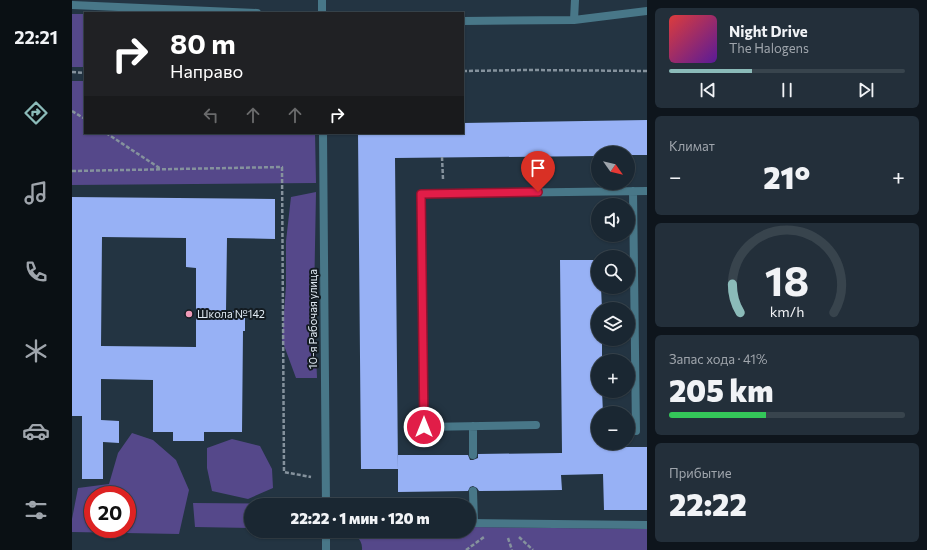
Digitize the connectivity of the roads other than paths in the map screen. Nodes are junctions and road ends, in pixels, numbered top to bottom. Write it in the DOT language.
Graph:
graph roads {
  1 [pos="322,0"];
  2 [pos="575,0"];
  3 [pos="72,5"];
  4 [pos="647,11"];
  5 [pos="234,12"];
  6 [pos="322,12"];
  7 [pos="574,20"];
  8 [pos="464,21"];
  9 [pos="323,134"];
  10 [pos="633,191"];
  11 [pos="647,191"];
  12 [pos="536,425"];
  13 [pos="473,426"];
  14 [pos="636,430"];
  15 [pos="473,455"];
  16 [pos="473,491"];
  17 [pos="326,498"];
  18 [pos="473,498"];
  19 [pos="476,523"];
  20 [pos="647,525"];
  21 [pos="326,538"];
  22 [pos="326,550"];
  1 -- 6 [label="street"];
  2 -- 7 [label="street"];
  3 -- 5 [label="street"];
  4 -- 7 [label="street"];
  7 -- 8 [label="street"];
  9 -- 17 [label="street, 10-я Рабочая улица"];
  10 -- 11 [label="street"];
  10 -- 13 [label="street"];
  10 -- 14 [label="street"];
  12 -- 13 [label="street"];
  13 -- 15 [label="street"];
  16 -- 18 [label="street"];
  19 -- 20 [label="street"];
  21 -- 22 [label="street"];
}
